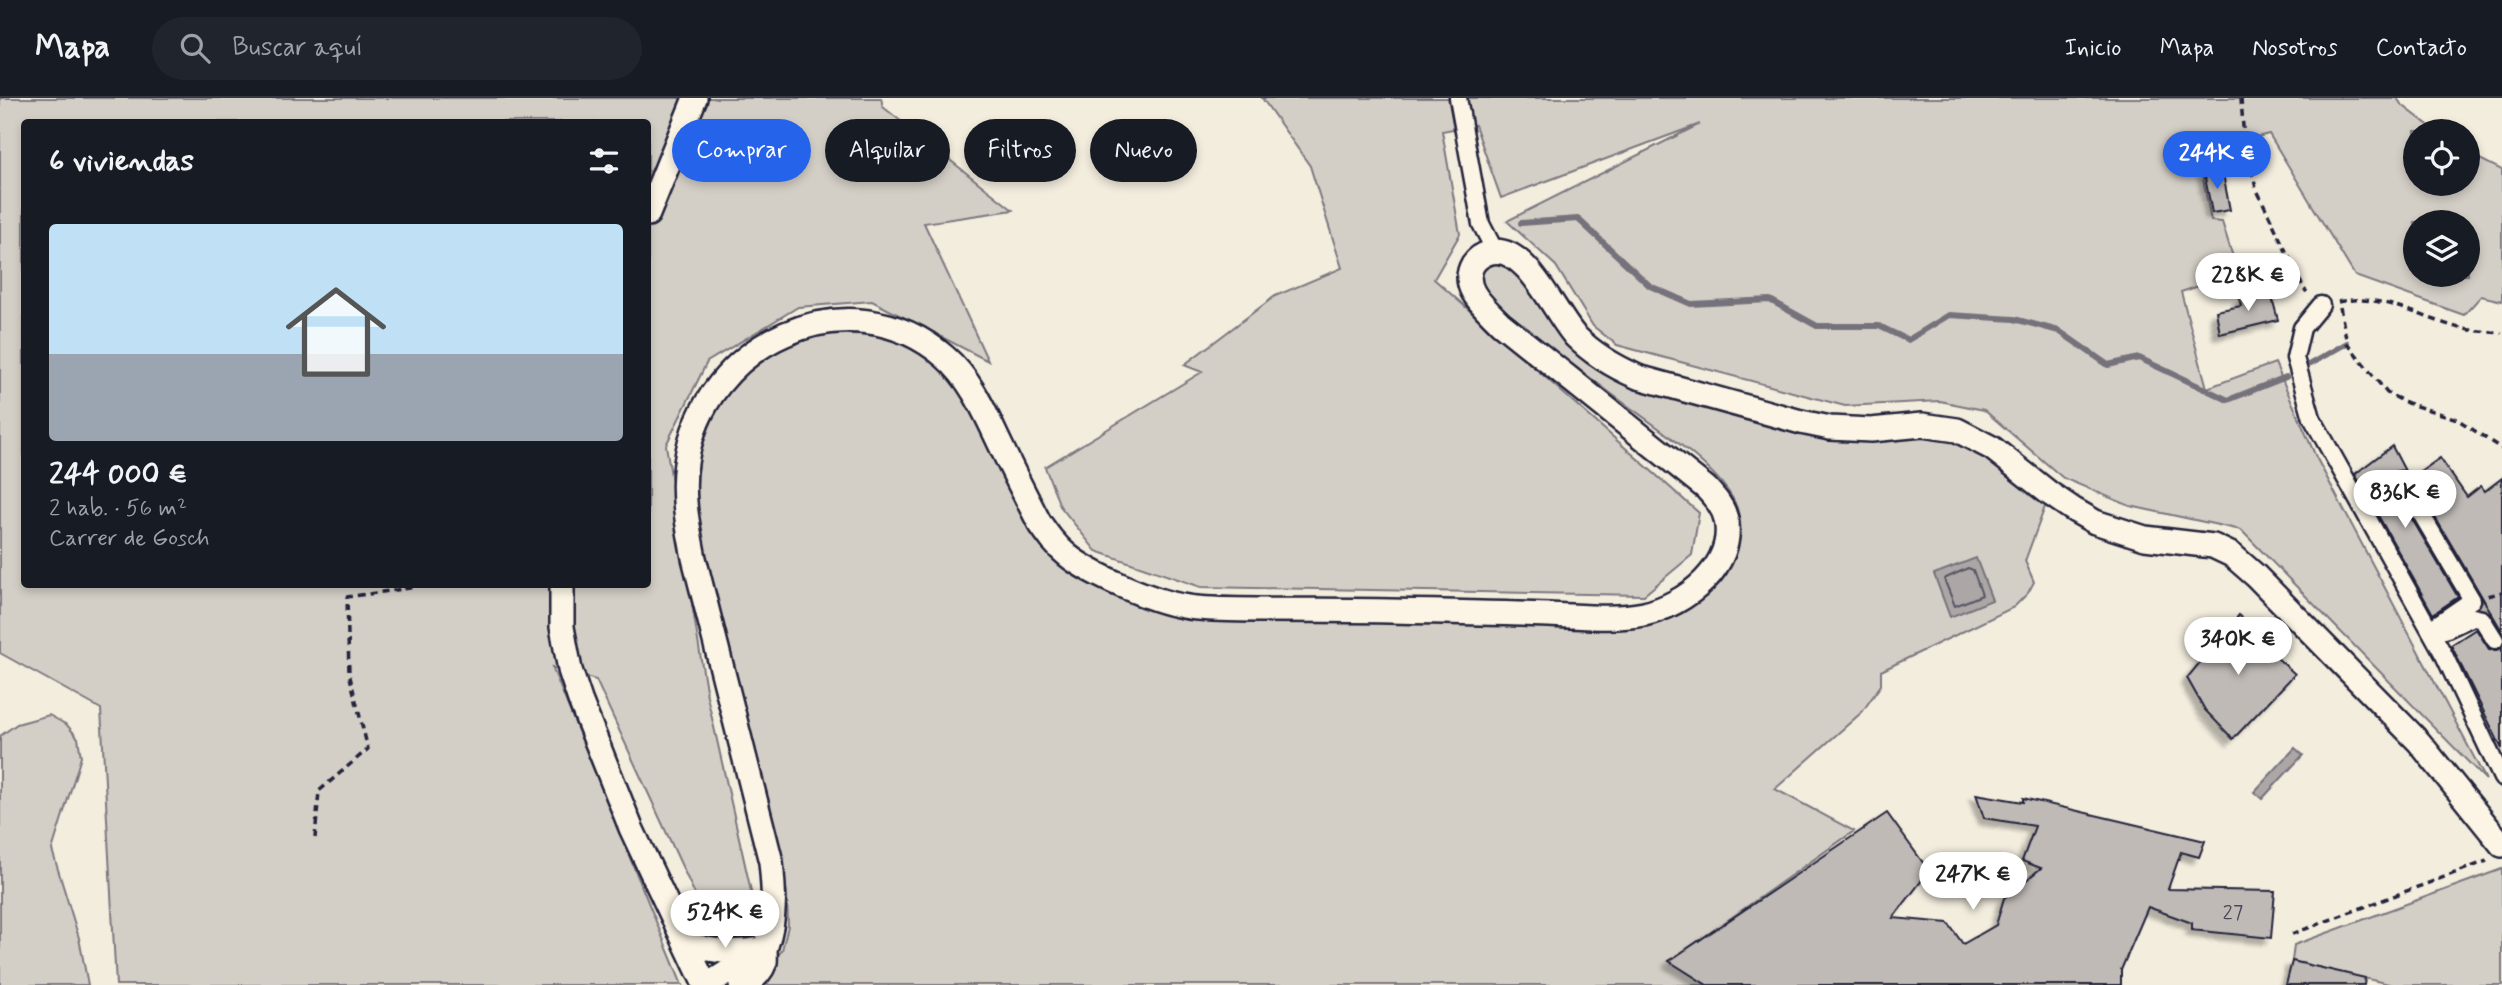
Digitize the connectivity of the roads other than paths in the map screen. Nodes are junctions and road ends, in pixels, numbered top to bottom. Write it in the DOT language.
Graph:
graph roads {
  1 [pos="695,98"];
  2 [pos="1458,98"];
  3 [pos="651,207"];
  4 [pos="1495,251"];
  5 [pos="2321,305"];
  6 [pos="2400,480"];
  7 [pos="562,588"];
  8 [pos="2432,633"];
  9 [pos="2495,640"];
  10 [pos="2502,778"];
  11 [pos="2495,853"];
  12 [pos="685,942"];
  13 [pos="765,948"];
  14 [pos="744,984"];
  15 [pos="706,985"];
  1 -- 3 [label="street"];
  2 -- 4 [label="street"];
  4 -- 11 [label="street"];
  4 -- 13 [label="street"];
  5 -- 8 [label="street"];
  6 -- 8 [label="street"];
  7 -- 12 [label="street"];
  8 -- 9 [label="street"];
  8 -- 10 [label="street"];
  12 -- 13 [label="street"];
  12 -- 15 [label="street"];
  13 -- 14 [label="street"];
  13 -- 15 [label="street"];
}
